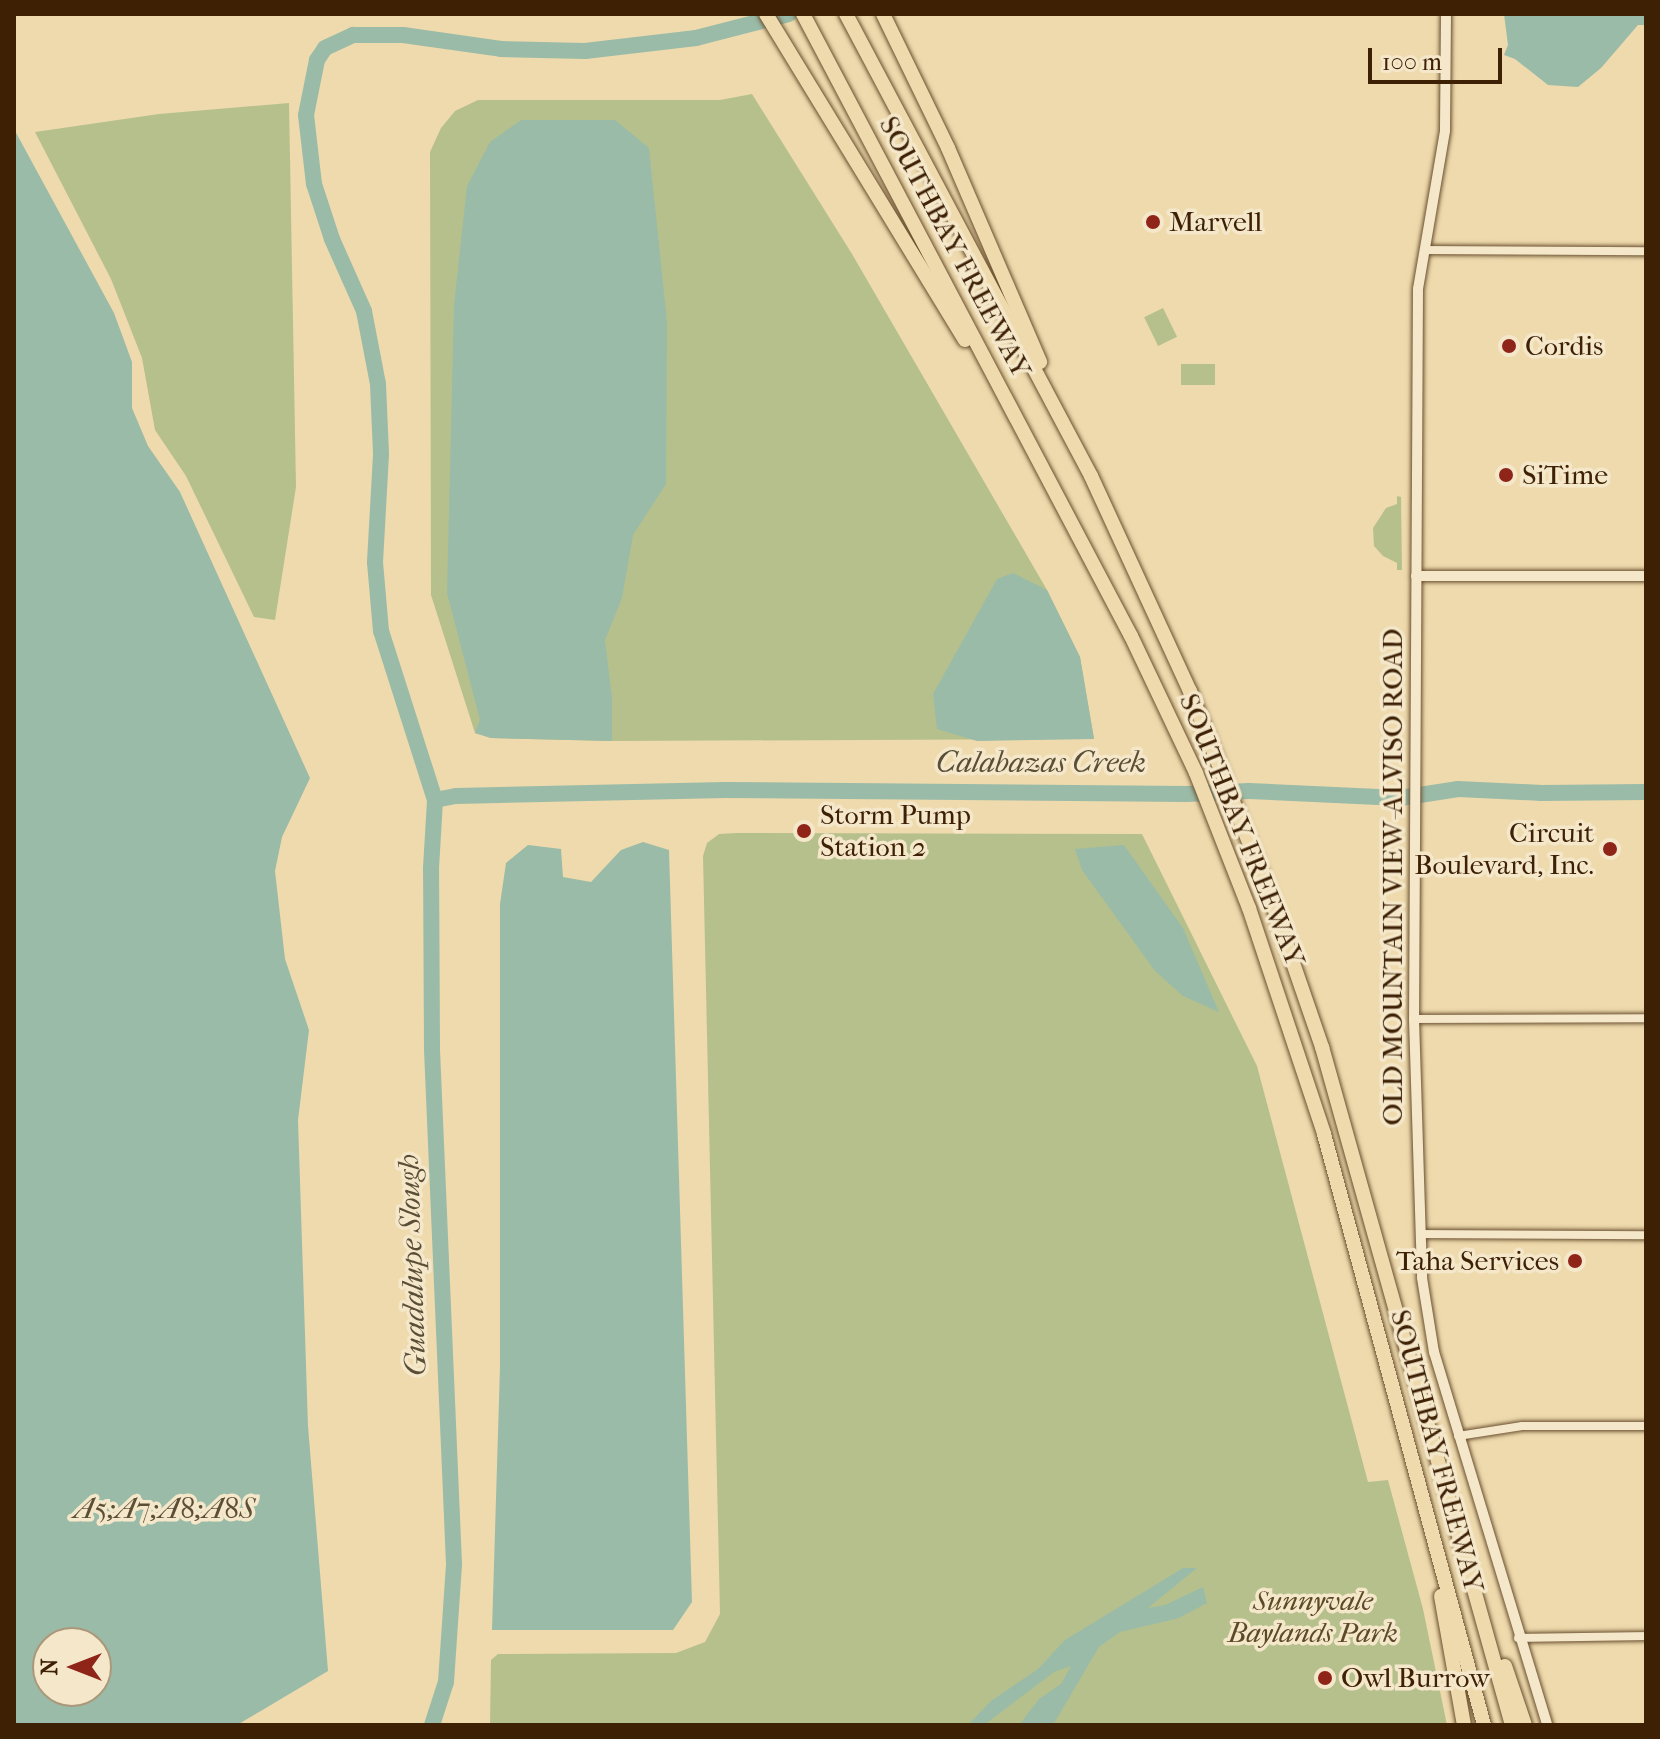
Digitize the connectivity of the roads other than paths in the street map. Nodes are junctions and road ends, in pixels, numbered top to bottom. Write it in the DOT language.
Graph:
graph roads {
  1 [pos="766,14"];
  2 [pos="803,14"];
  3 [pos="846,14"];
  4 [pos="883,14"];
  5 [pos="1446,14"];
  6 [pos="1425,250"];
  7 [pos="1646,251"];
  8 [pos="1019,425"];
  9 [pos="1091,476"];
  10 [pos="1416,576"];
  11 [pos="1646,576"];
  12 [pos="1646,1018"];
  13 [pos="1414,1019"];
  14 [pos="1420,1234"];
  15 [pos="1646,1235"];
  16 [pos="1646,1426"];
  17 [pos="1458,1436"];
  18 [pos="1420,1490"];
  19 [pos="1470,1568"];
  20 [pos="1646,1636"];
  21 [pos="1518,1638"];
  22 [pos="1464,1725"];
  23 [pos="1484,1725"];
  24 [pos="1512,1725"];
  25 [pos="1525,1725"];
  26 [pos="1547,1725"];
  1 -- 8 [label="highway"];
  2 -- 8 [label="highway, SOUTHBAY FREEWAY"];
  3 -- 9 [label="highway, SOUTHBAY FREEWAY"];
  4 -- 9 [label="highway"];
  5 -- 6 [label="street, OLD MOUNTAIN VIEW-ALVISO ROAD"];
  6 -- 7 [label="street"];
  6 -- 10 [label="street, OLD MOUNTAIN VIEW-ALVISO ROAD"];
  8 -- 18 [label="highway, SOUTHBAY FREEWAY"];
  9 -- 19 [label="highway, SOUTHBAY FREEWAY"];
  10 -- 11 [label="street"];
  10 -- 13 [label="street, OLD MOUNTAIN VIEW-ALVISO ROAD"];
  12 -- 13 [label="street"];
  13 -- 14 [label="street, OLD MOUNTAIN VIEW-ALVISO ROAD"];
  14 -- 15 [label="street"];
  14 -- 17 [label="street, OLD MOUNTAIN VIEW-ALVISO ROAD"];
  16 -- 17 [label="street"];
  17 -- 21 [label="street, OLD MOUNTAIN VIEW-ALVISO ROAD"];
  18 -- 22 [label="highway"];
  18 -- 23 [label="highway, SOUTHBAY FREEWAY"];
  19 -- 24 [label="highway, SOUTHBAY FREEWAY"];
  19 -- 25 [label="highway"];
  20 -- 21 [label="street"];
  21 -- 26 [label="street, OLD MOUNTAIN VIEW-ALVISO ROAD"];
}
